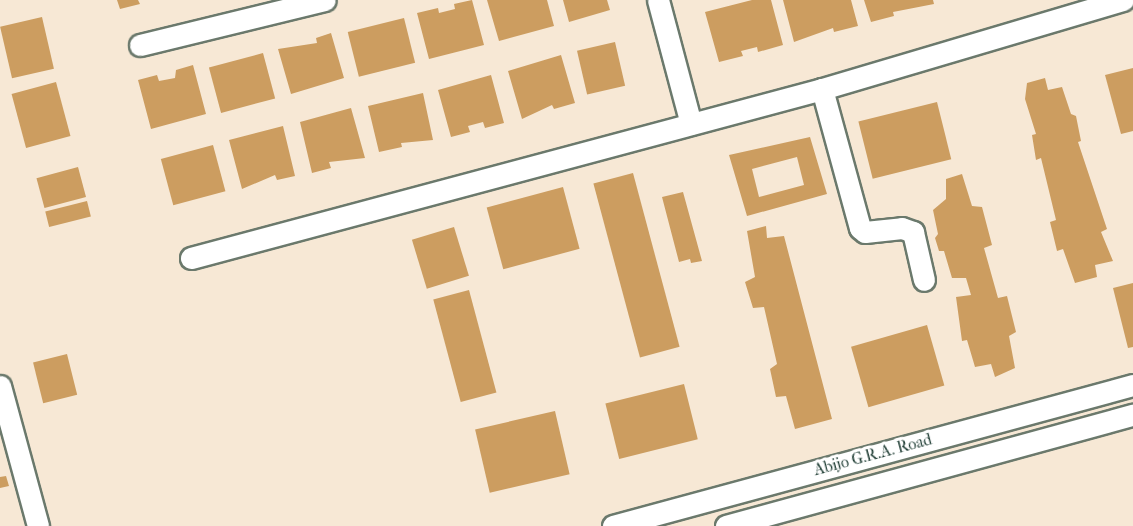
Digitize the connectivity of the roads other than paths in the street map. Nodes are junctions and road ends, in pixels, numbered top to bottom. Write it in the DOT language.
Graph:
graph roads {
  1 [pos="325,0"];
  2 [pos="658,0"];
  3 [pos="1123,0"];
  4 [pos="140,45"];
  5 [pos="822,88"];
  6 [pos="691,124"];
  7 [pos="191,258"];
  8 [pos="924,280"];
  9 [pos="0,386"];
  10 [pos="1133,386"];
  11 [pos="1133,415"];
  12 [pos="731,525"];
  13 [pos="38,526"];
  14 [pos="613,526"];
  1 -- 4 [label="street"];
  2 -- 6 [label="street"];
  3 -- 5 [label="street"];
  5 -- 6 [label="street"];
  5 -- 8 [label="street"];
  6 -- 7 [label="street"];
  9 -- 13 [label="street"];
  10 -- 14 [label="street, Abijo G.R.A. Road"];
  11 -- 12 [label="street, Abijo G.R.A. Road"];
}
